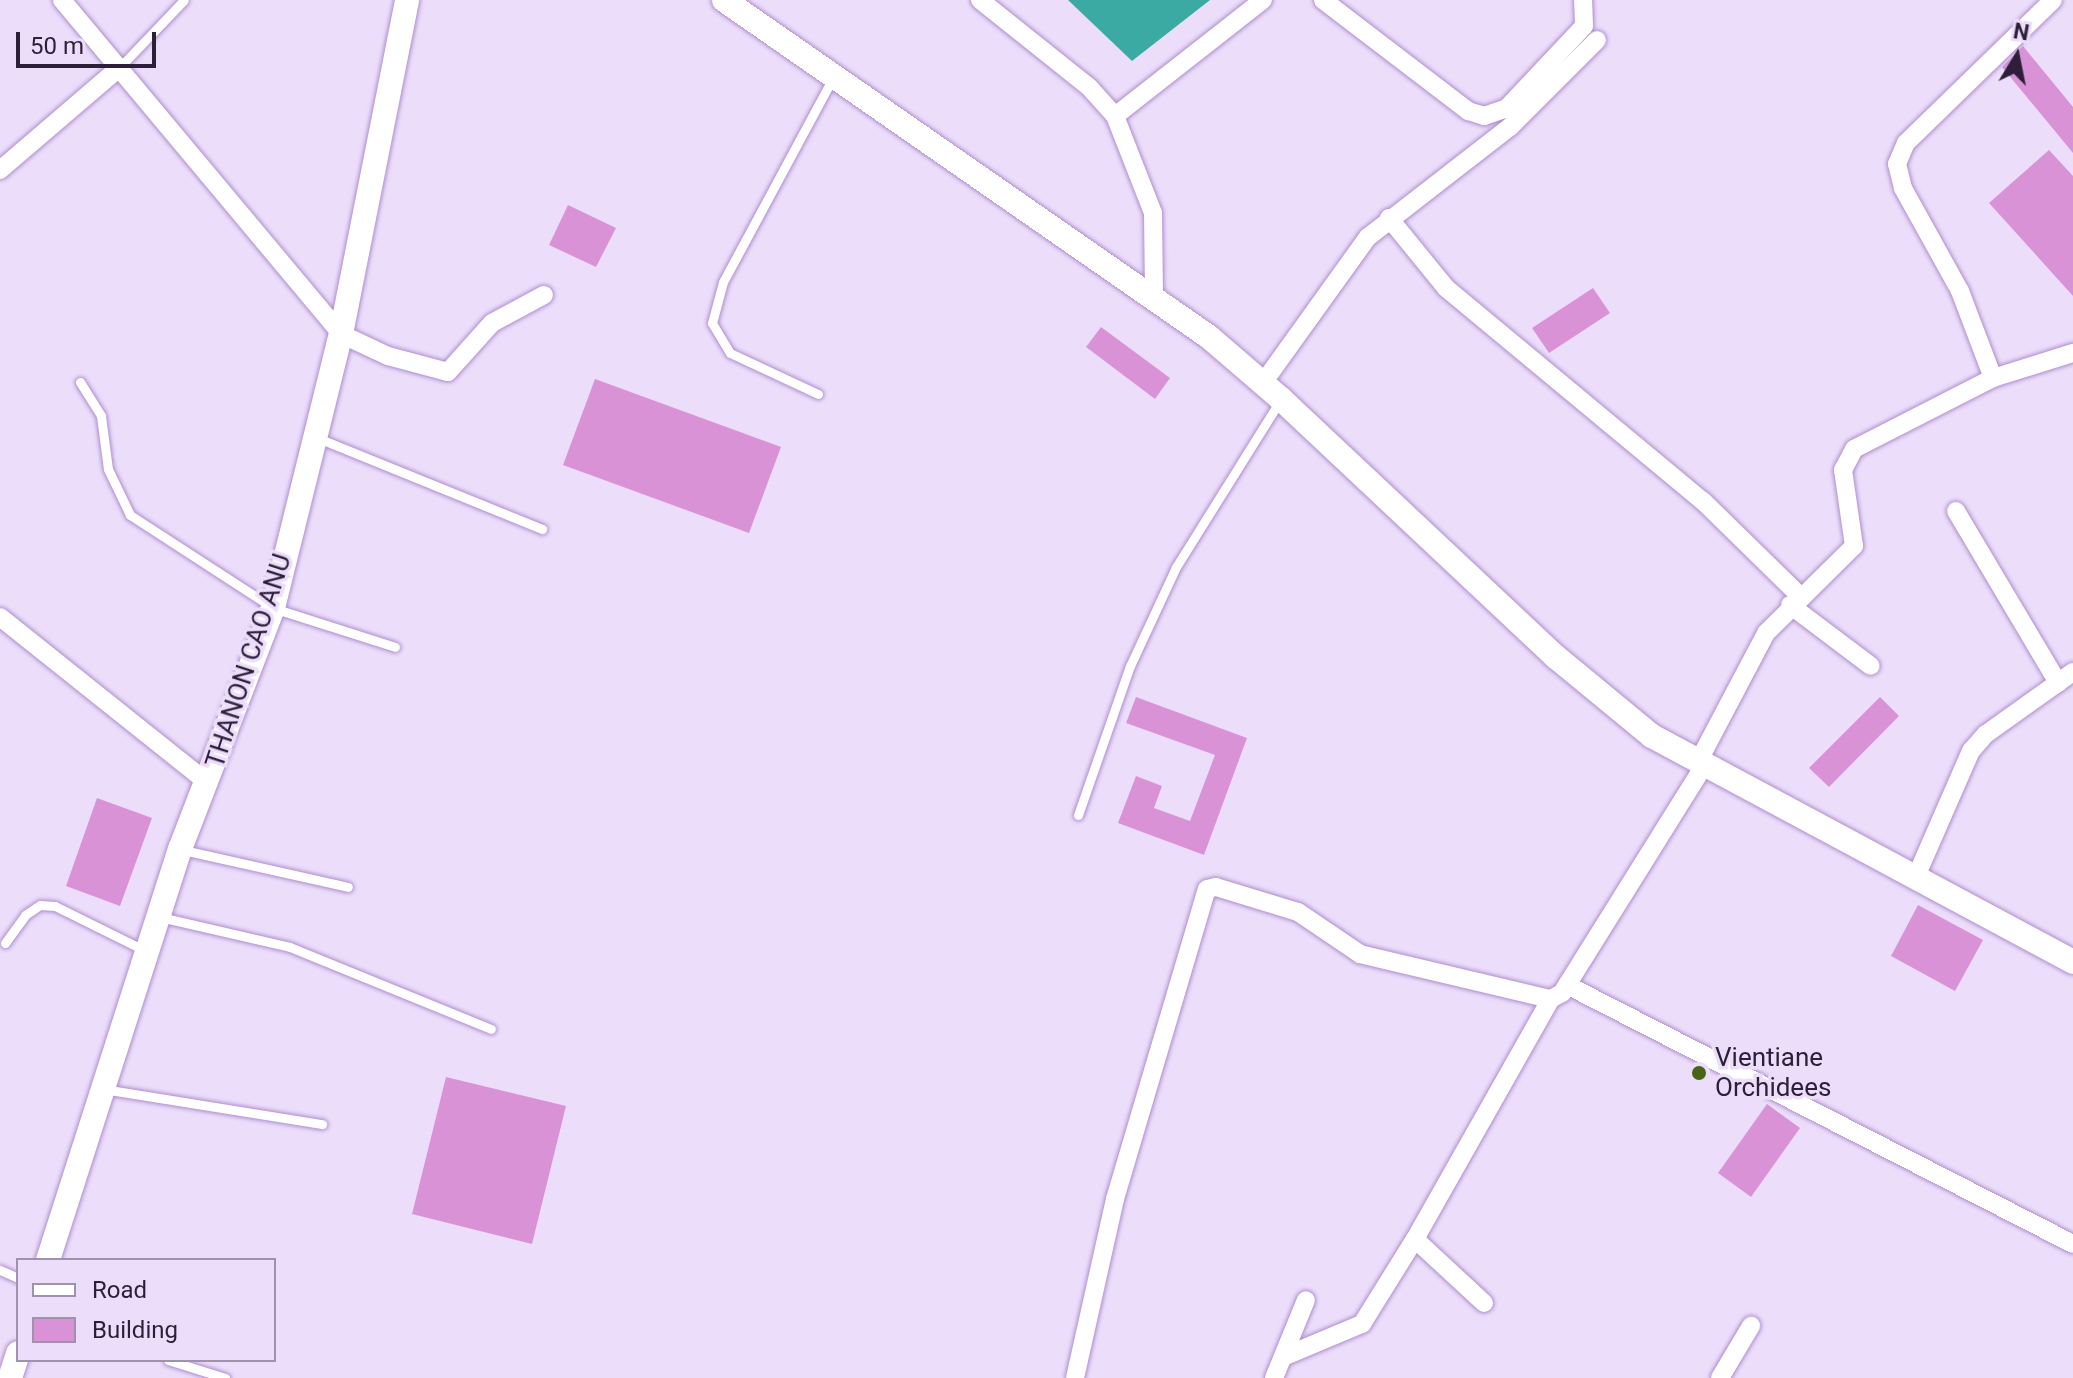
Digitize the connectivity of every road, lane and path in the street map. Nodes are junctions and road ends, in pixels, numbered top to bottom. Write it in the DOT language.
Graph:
graph roads {
  1 [pos="62,0"];
  2 [pos="184,0"];
  3 [pos="407,0"];
  4 [pos="724,0"];
  5 [pos="980,0"];
  6 [pos="1263,0"];
  7 [pos="1323,0"];
  8 [pos="1583,0"];
  9 [pos="2053,0"];
  10 [pos="1597,40"];
  11 [pos="118,69"];
  12 [pos="833,78"];
  13 [pos="1115,116"];
  14 [pos="0,170"];
  15 [pos="1389,218"];
  16 [pos="544,295"];
  17 [pos="1154,297"];
  18 [pos="341,334"];
  19 [pos="2073,353"];
  20 [pos="1993,378"];
  21 [pos="80,382"];
  22 [pos="1272,391"];
  23 [pos="818,394"];
  24 [pos="315,437"];
  25 [pos="1956,511"];
  26 [pos="542,529"];
  27 [pos="1795,601"];
  28 [pos="273,608"];
  29 [pos="0,617"];
  30 [pos="395,647"];
  31 [pos="1871,666"];
  32 [pos="2065,677"];
  33 [pos="1700,765"];
  34 [pos="208,783"];
  35 [pos="1078,815"];
  36 [pos="180,849"];
  37 [pos="1915,879"];
  38 [pos="348,887"];
  39 [pos="157,917"];
  40 [pos="5,943"];
  41 [pos="146,951"];
  42 [pos="2073,962"];
  43 [pos="1567,985"];
  44 [pos="1551,999"];
  45 [pos="491,1029"];
  46 [pos="103,1089"];
  47 [pos="322,1124"];
  48 [pos="1415,1239"];
  49 [pos="2073,1244"];
  50 [pos="49,1258"];
  51 [pos="1306,1300"];
  52 [pos="1484,1303"];
  53 [pos="1751,1326"];
  54 [pos="1283,1357"];
  55 [pos="174,1362"];
  56 [pos="225,1378"];
  57 [pos="1075,1378"];
  58 [pos="1274,1378"];
  59 [pos="1720,1378"];
  1 -- 11 [label="street"];
  2 -- 11 [label="lane"];
  3 -- 18 [label="street, THANON CAO ANU"];
  4 -- 12 [label="street"];
  5 -- 13 [label="street"];
  6 -- 13 [label="street"];
  7 -- 8 [label="street"];
  9 -- 20 [label="street"];
  10 -- 15 [label="street"];
  11 -- 14 [label="street"];
  11 -- 18 [label="street"];
  12 -- 17 [label="street"];
  12 -- 23 [label="lane"];
  13 -- 17 [label="street"];
  15 -- 22 [label="street"];
  15 -- 27 [label="street"];
  16 -- 18 [label="street"];
  17 -- 22 [label="street"];
  18 -- 24 [label="street, THANON CAO ANU"];
  19 -- 20 [label="street"];
  20 -- 27 [label="street"];
  21 -- 28 [label="lane"];
  22 -- 33 [label="street"];
  22 -- 35 [label="lane"];
  24 -- 26 [label="lane"];
  24 -- 28 [label="street, THANON CAO ANU"];
  25 -- 32 [label="street"];
  27 -- 31 [label="street"];
  27 -- 33 [label="street"];
  28 -- 30 [label="lane"];
  28 -- 34 [label="street, THANON CAO ANU"];
  29 -- 34 [label="street"];
  32 -- 37 [label="street"];
  33 -- 37 [label="street"];
  33 -- 43 [label="street"];
  34 -- 36 [label="street, THANON CAO ANU"];
  36 -- 38 [label="lane"];
  36 -- 39 [label="street, THANON CAO ANU"];
  37 -- 42 [label="street"];
  39 -- 41 [label="street, THANON CAO ANU"];
  39 -- 45 [label="lane"];
  40 -- 41 [label="lane"];
  41 -- 46 [label="street, THANON CAO ANU"];
  43 -- 44 [label="street"];
  43 -- 49 [label="street"];
  44 -- 48 [label="street"];
  44 -- 57 [label="street"];
  46 -- 47 [label="lane"];
  46 -- 50 [label="street, THANON CAO ANU"];
  48 -- 52 [label="street"];
  48 -- 54 [label="street"];
  51 -- 54 [label="street"];
  53 -- 59 [label="street"];
  54 -- 58 [label="street"];
  55 -- 56 [label="lane"];
}
